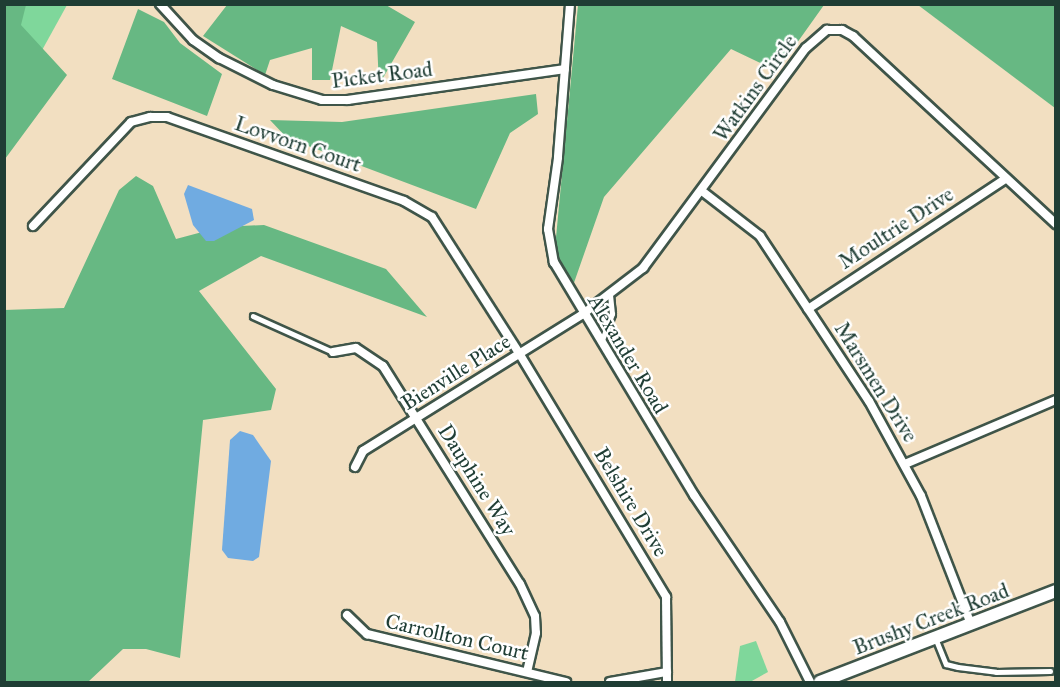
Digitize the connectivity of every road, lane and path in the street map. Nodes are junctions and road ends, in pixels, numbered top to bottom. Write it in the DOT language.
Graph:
graph roads {
  1 [pos="160,4"];
  2 [pos="570,4"];
  3 [pos="565,69"];
  4 [pos="1005,179"];
  5 [pos="702,191"];
  6 [pos="1056,224"];
  7 [pos="33,226"];
  8 [pos="610,295"];
  9 [pos="808,309"];
  10 [pos="583,314"];
  11 [pos="254,316"];
  12 [pos="600,343"];
  13 [pos="333,352"];
  14 [pos="519,353"];
  15 [pos="1056,400"];
  16 [pos="416,417"];
  17 [pos="905,464"];
  18 [pos="355,467"];
  19 [pos="1056,591"];
  20 [pos="347,615"];
  21 [pos="971,624"];
  22 [pos="936,637"];
  23 [pos="527,671"];
  24 [pos="1050,671"];
  25 [pos="667,672"];
  26 [pos="566,682"];
  27 [pos="610,682"];
  28 [pos="667,682"];
  29 [pos="810,682"];
  30 [pos="820,682"];
  1 -- 3 [label="street, Picket Road"];
  2 -- 3 [label="street, Alexander Road"];
  3 -- 10 [label="street, Alexander Road"];
  4 -- 5 [label="street, Watkins Circle"];
  4 -- 6 [label="street, Watkins Circle"];
  4 -- 9 [label="street, Moultrie Drive"];
  5 -- 8 [label="street, Watkins Circle"];
  5 -- 9 [label="street, Marsmen Drive"];
  7 -- 14 [label="street, Lovvorn Court"];
  8 -- 10 [label="street, Watkins Circle"];
  8 -- 12 [label="lane"];
  9 -- 17 [label="street, Marsmen Drive"];
  10 -- 12 [label="street, Alexander Road"];
  10 -- 14 [label="street, Bienville Place"];
  11 -- 13 [label="lane"];
  12 -- 29 [label="street, Alexander Road"];
  13 -- 16 [label="street, Dauphine Way"];
  14 -- 16 [label="street, Bienville Place"];
  14 -- 25 [label="street, Belshire Drive"];
  15 -- 17 [label="street"];
  16 -- 18 [label="street, Bienville Place"];
  16 -- 23 [label="street, Dauphine Way"];
  17 -- 21 [label="street, Marsmen Drive"];
  19 -- 21 [label="main road, Brushy Creek Road"];
  20 -- 23 [label="street, Carrollton Court"];
  21 -- 22 [label="main road, Brushy Creek Road"];
  22 -- 24 [label="lane"];
  22 -- 30 [label="main road, Brushy Creek Road"];
  23 -- 26 [label="street, Carrollton Court"];
  25 -- 27 [label="street"];
  25 -- 28 [label="street, Belshire Drive"];
}
